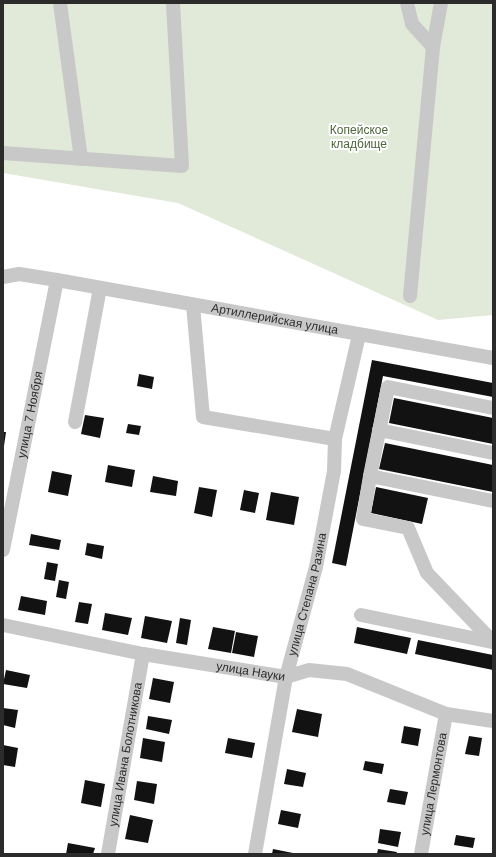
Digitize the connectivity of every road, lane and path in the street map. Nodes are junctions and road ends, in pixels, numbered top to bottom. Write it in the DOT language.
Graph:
graph roads {
  1 [pos="60,3"];
  2 [pos="173,3"];
  3 [pos="407,3"];
  4 [pos="441,3"];
  5 [pos="433,47"];
  6 [pos="3,153"];
  7 [pos="81,159"];
  8 [pos="3,276"];
  9 [pos="57,280"];
  10 [pos="100,288"];
  11 [pos="410,296"];
  12 [pos="193,304"];
  13 [pos="359,335"];
  14 [pos="493,358"];
  15 [pos="493,408"];
  16 [pos="75,422"];
  17 [pos="379,430"];
  18 [pos="335,439"];
  19 [pos="493,453"];
  20 [pos="370,476"];
  21 [pos="493,501"];
  22 [pos="3,550"];
  23 [pos="361,615"];
  24 [pos="3,625"];
  25 [pos="493,642"];
  26 [pos="143,654"];
  27 [pos="286,677"];
  28 [pos="446,714"];
  29 [pos="493,721"];
  30 [pos="108,854"];
  31 [pos="255,854"];
  32 [pos="421,854"];
  1 -- 7 [label="street"];
  2 -- 7 [label="street"];
  3 -- 5 [label="street"];
  4 -- 5 [label="street"];
  5 -- 11 [label="street"];
  6 -- 7 [label="street"];
  8 -- 9 [label="street, Артиллерийская улица"];
  9 -- 10 [label="street, Артиллерийская улица"];
  9 -- 22 [label="street, улица 7 Ноября"];
  10 -- 12 [label="street, Артиллерийская улица"];
  10 -- 16 [label="street"];
  12 -- 13 [label="street, Артиллерийская улица"];
  12 -- 18 [label="street"];
  13 -- 14 [label="street, Артиллерийская улица"];
  13 -- 18 [label="street, улица Степана Разина"];
  15 -- 17 [label="street"];
  17 -- 19 [label="street"];
  17 -- 20 [label="street"];
  18 -- 27 [label="street, улица Степана Разина"];
  20 -- 21 [label="street"];
  20 -- 25 [label="street"];
  23 -- 25 [label="street"];
  24 -- 26 [label="street, улица Науки"];
  26 -- 27 [label="street, улица Науки"];
  26 -- 30 [label="street, улица Ивана Болотникова"];
  27 -- 28 [label="street, улица Науки"];
  27 -- 31 [label="street, улица Степана Разина"];
  28 -- 29 [label="street, улица Науки"];
  28 -- 32 [label="street, улица Лермонтова"];
}
